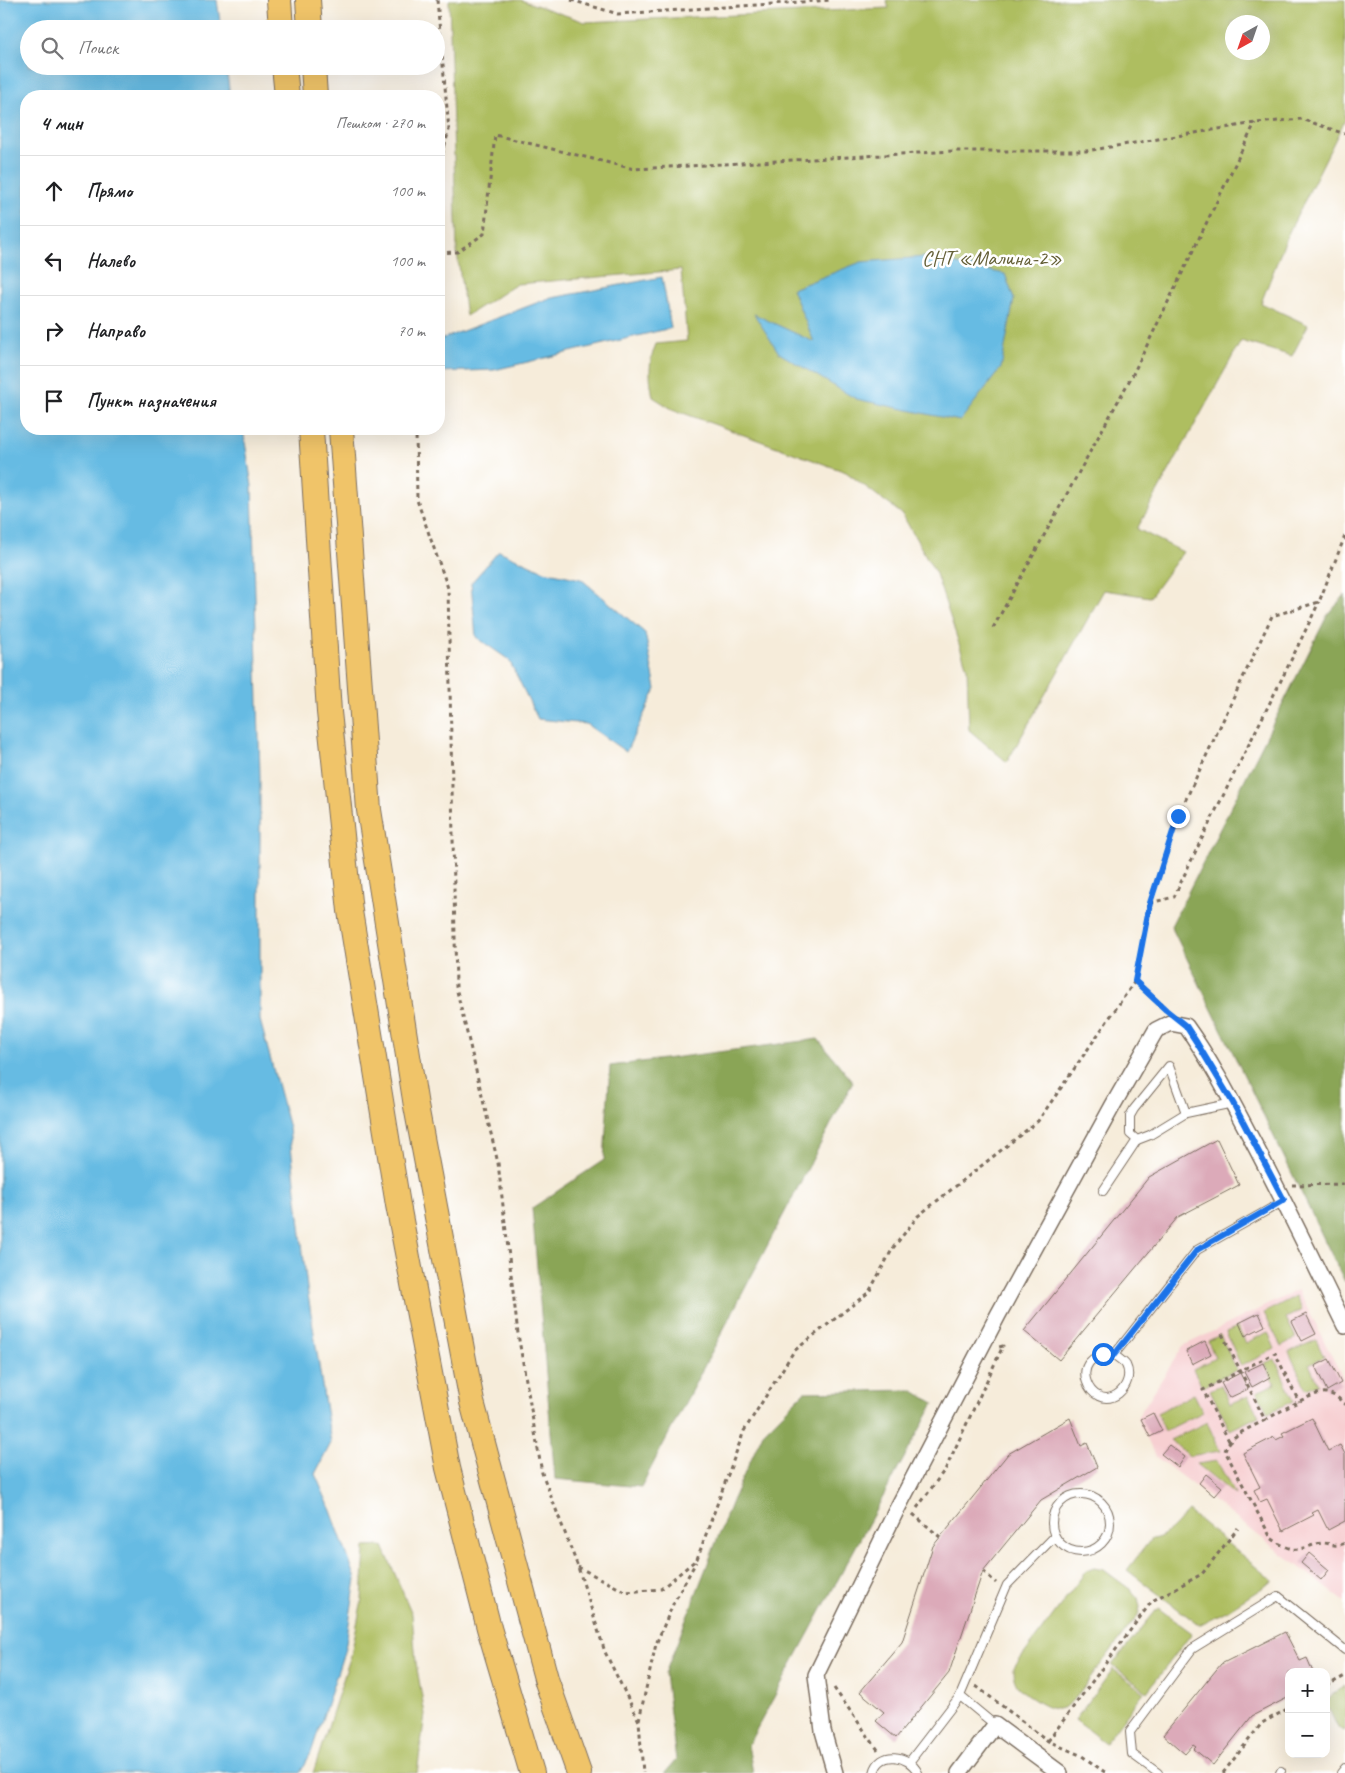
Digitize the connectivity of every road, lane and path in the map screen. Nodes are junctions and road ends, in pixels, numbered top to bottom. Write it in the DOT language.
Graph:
graph roads {
  1 [pos="279,0"];
  2 [pos="308,0"];
  3 [pos="437,0"];
  4 [pos="571,0"];
  5 [pos="832,0"];
  6 [pos="280,20"];
  7 [pos="309,20"];
  8 [pos="439,20"];
  9 [pos="285,75"];
  10 [pos="314,75"];
  11 [pos="444,75"];
  12 [pos="286,90"];
  13 [pos="315,90"];
  14 [pos="1255,124"];
  15 [pos="1345,134"];
  16 [pos="445,144"];
  17 [pos="445,253"];
  18 [pos="311,435"];
  19 [pos="341,435"];
  20 [pos="416,435"];
  21 [pos="1345,536"];
  22 [pos="1319,602"];
  23 [pos="993,628"];
  24 [pos="1150,903"];
  25 [pos="1135,981"];
  26 [pos="1186,1026"];
  27 [pos="1233,1103"];
  28 [pos="1186,1113"];
  29 [pos="1136,1140"];
  30 [pos="1345,1184"];
  31 [pos="1276,1186"];
  32 [pos="1103,1191"];
  33 [pos="1284,1200"];
  34 [pos="1345,1326"];
  35 [pos="1222,1334"];
  36 [pos="980,1350"];
  37 [pos="1114,1355"];
  38 [pos="1240,1370"];
  39 [pos="1299,1402"];
  40 [pos="1345,1406"];
  41 [pos="1265,1420"];
  42 [pos="1229,1441"];
  43 [pos="913,1514"];
  44 [pos="910,1519"];
  45 [pos="1238,1528"];
  46 [pos="940,1537"];
  47 [pos="1054,1537"];
  48 [pos="1345,1543"];
  49 [pos="697,1559"];
  50 [pos="578,1567"];
  51 [pos="983,1571"];
  52 [pos="1004,1590"];
  53 [pos="1345,1650"];
  54 [pos="1345,1676"];
  55 [pos="968,1679"];
  56 [pos="828,1681"];
  57 [pos="1330,1684"];
  58 [pos="960,1696"];
  59 [pos="1285,1710"];
  60 [pos="639,1721"];
  61 [pos="995,1725"];
  62 [pos="1048,1741"];
  63 [pos="884,1759"];
  64 [pos="910,1761"];
  65 [pos="1345,1768"];
  66 [pos="532,1773"];
  67 [pos="578,1773"];
  68 [pos="643,1773"];
  69 [pos="835,1773"];
  70 [pos="874,1773"];
  71 [pos="918,1773"];
  72 [pos="959,1773"];
  73 [pos="1060,1773"];
  74 [pos="1106,1773"];
  75 [pos="1158,1773"];
  76 [pos="1223,1773"];
  77 [pos="1341,1773"];
  1 -- 6 [label="main road"];
  2 -- 7 [label="main road"];
  3 -- 8 [label="path"];
  4 -- 5 [label="path"];
  9 -- 12 [label="main road"];
  10 -- 13 [label="main road"];
  11 -- 16 [label="path"];
  14 -- 15 [label="path"];
  14 -- 17 [label="path"];
  14 -- 23 [label="path"];
  18 -- 66 [label="main road"];
  19 -- 67 [label="main road"];
  20 -- 50 [label="path"];
  21 -- 22 [label="path"];
  22 -- 24 [label="path"];
  22 -- 24 [label="path"];
  24 -- 25 [label="path"];
  25 -- 26 [label="path"];
  25 -- 49 [label="path"];
  26 -- 27 [label="street"];
  26 -- 36 [label="street"];
  27 -- 28 [label="lane"];
  27 -- 31 [label="street"];
  28 -- 29 [label="lane"];
  28 -- 29 [label="lane"];
  29 -- 32 [label="lane"];
  30 -- 31 [label="path"];
  31 -- 33 [label="street"];
  33 -- 34 [label="street"];
  33 -- 37 [label="lane"];
  35 -- 38 [label="path"];
  36 -- 43 [label="path"];
  36 -- 69 [label="street"];
  37 -- 37 [label="lane"];
  38 -- 39 [label="path"];
  38 -- 41 [label="path"];
  38 -- 42 [label="path"];
  39 -- 40 [label="path"];
  39 -- 41 [label="path"];
  41 -- 42 [label="path"];
  42 -- 48 [label="path"];
  43 -- 44 [label="path"];
  43 -- 46 [label="path"];
  45 -- 62 [label="path"];
  47 -- 47 [label="lane"];
  47 -- 52 [label="lane"];
  49 -- 50 [label="path"];
  49 -- 60 [label="path"];
  50 -- 60 [label="path"];
  51 -- 52 [label="path"];
  52 -- 55 [label="lane"];
  53 -- 75 [label="lane"];
  54 -- 57 [label="path"];
  55 -- 58 [label="lane"];
  55 -- 62 [label="path"];
  56 -- 63 [label="path"];
  58 -- 61 [label="lane"];
  58 -- 64 [label="lane"];
  59 -- 76 [label="path"];
  60 -- 68 [label="path"];
  61 -- 72 [label="street"];
  61 -- 73 [label="street"];
  62 -- 74 [label="path"];
  63 -- 64 [label="lane"];
  63 -- 70 [label="lane"];
  64 -- 71 [label="lane"];
  65 -- 77 [label="lane"];
}
